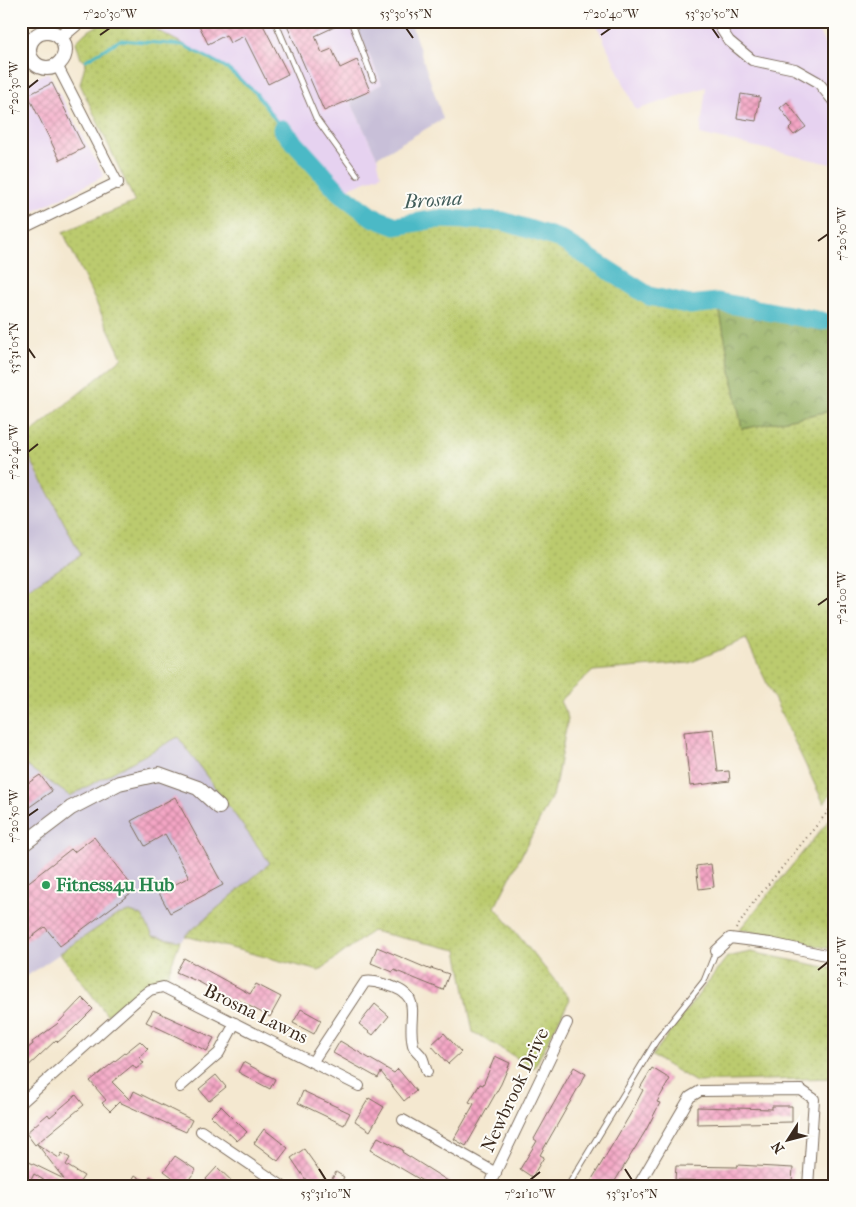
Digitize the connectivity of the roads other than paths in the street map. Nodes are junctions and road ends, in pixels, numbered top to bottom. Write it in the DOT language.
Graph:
graph roads {
  1 [pos="79,21"];
  2 [pos="275,21"];
  3 [pos="351,21"];
  4 [pos="716,21"];
  5 [pos="60,37"];
  6 [pos="25,53"];
  7 [pos="57,65"];
  8 [pos="373,79"];
  9 [pos="835,103"];
  10 [pos="357,175"];
  11 [pos="21,229"];
  12 [pos="219,807"];
  13 [pos="21,846"];
  14 [pos="716,952"];
  15 [pos="835,957"];
  16 [pos="567,1022"];
  17 [pos="235,1023"];
  18 [pos="313,1061"];
  19 [pos="427,1072"];
  20 [pos="359,1086"];
  21 [pos="180,1087"];
  22 [pos="21,1103"];
  23 [pos="403,1120"];
  24 [pos="201,1132"];
  25 [pos="496,1173"];
  26 [pos="282,1186"];
  27 [pos="489,1186"];
  28 [pos="568,1186"];
  29 [pos="638,1186"];
  30 [pos="808,1186"];
  1 -- 5 [label="street"];
  2 -- 10 [label="lane"];
  3 -- 8 [label="lane"];
  4 -- 9 [label="street"];
  5 -- 6 [label="street"];
  5 -- 7 [label="street"];
  6 -- 7 [label="street"];
  7 -- 11 [label="street"];
  12 -- 13 [label="street"];
  14 -- 15 [label="street"];
  14 -- 28 [label="lane"];
  16 -- 25 [label="street, Newbrook Drive"];
  17 -- 18 [label="street, Brosna Lawns"];
  17 -- 21 [label="street"];
  17 -- 22 [label="street, Brosna Lawns"];
  18 -- 19 [label="street"];
  18 -- 20 [label="street, Brosna Lawns"];
  23 -- 25 [label="street, Newbrook Drive"];
  24 -- 26 [label="street"];
  25 -- 27 [label="street, Newbrook Drive"];
  29 -- 30 [label="street"];
}
